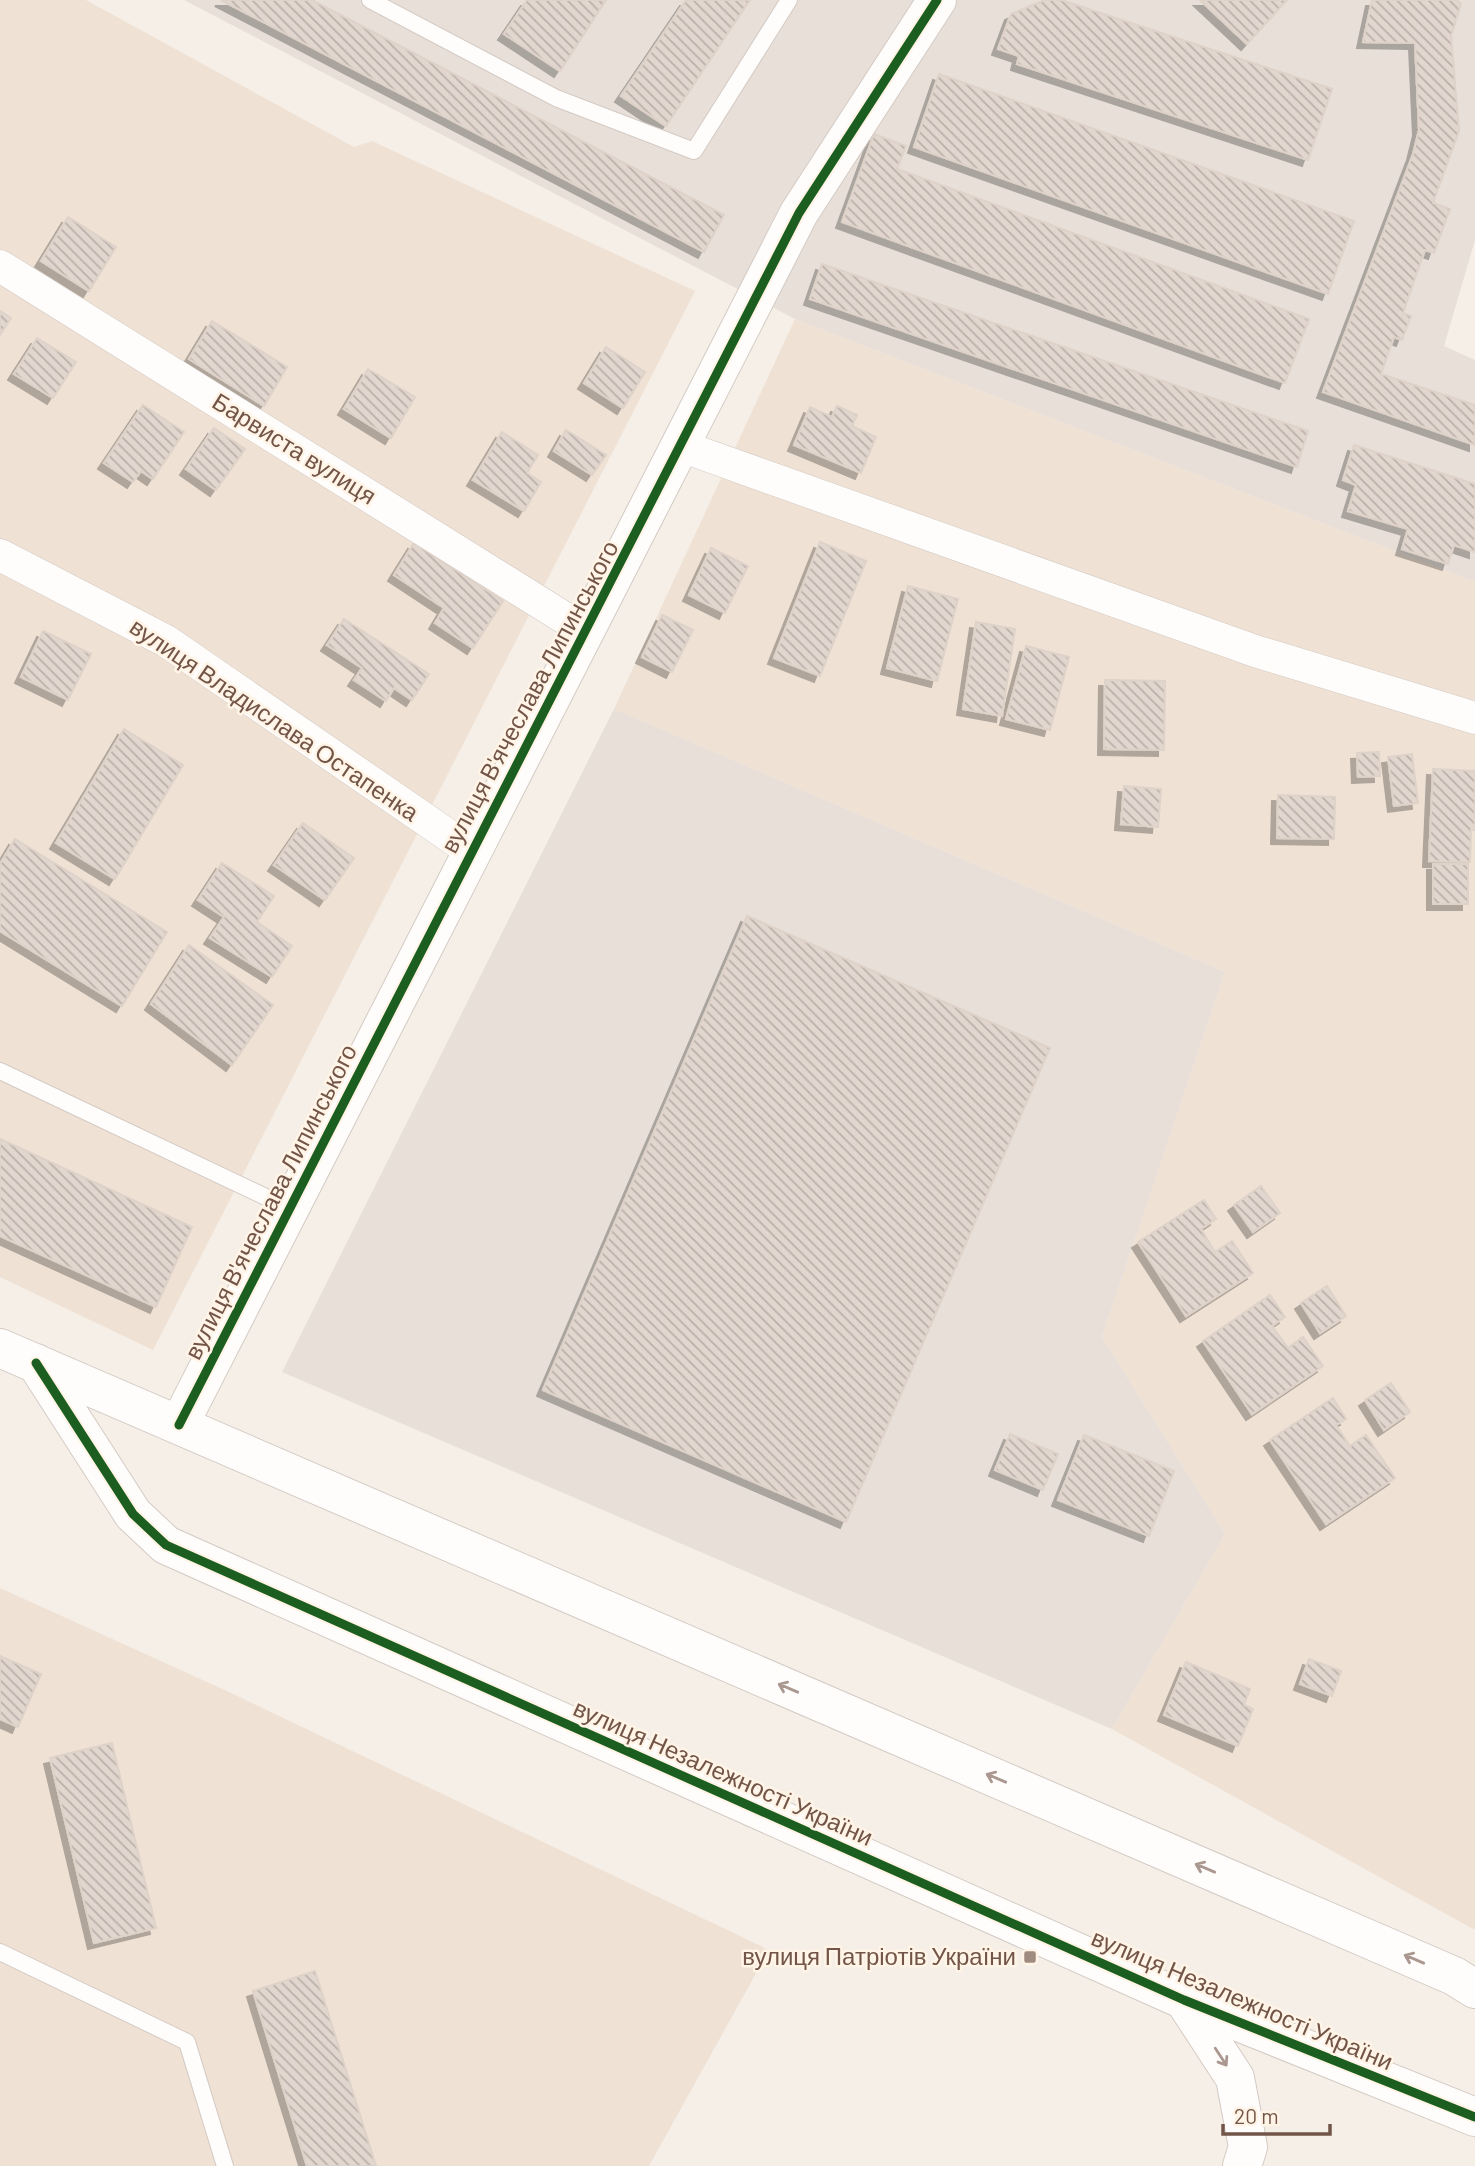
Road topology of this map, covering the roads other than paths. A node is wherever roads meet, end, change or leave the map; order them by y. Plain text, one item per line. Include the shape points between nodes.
1 (370, 0) edge
2 (789, 0) edge
3 (937, 0) edge
4 (0, 266) edge
5 (681, 446) junction
6 (0, 555) edge
7 (587, 632) junction
8 (1475, 718) edge
9 (471, 851) junction
10 (0, 1071) edge
11 (289, 1208) junction
12 (0, 1348) edge
13 (36, 1363) junction
14 (179, 1425) junction
15 (0, 1952) edge
16 (1475, 1989) edge
17 (1184, 2000) junction
18 (1475, 2117) edge
19 (225, 2166) edge
20 (1242, 2166) edge

1 - 2 lane via 556,98 694,151
3 - 5 street, вулиця В'ячеслава Липинського via 799,213
4 - 7 street, Барвиста вулиця
5 - 7 street, вулиця В'ячеслава Липинського
5 - 8 street via 1255,651
6 - 9 street, вулиця Владислава Остапенка via 166,641
7 - 9 street, вулиця В'ячеслава Липинського
9 - 11 street, вулиця В'ячеслава Липинського
10 - 11 lane
11 - 14 street, вулиця В'ячеслава Липинського
12 - 13 street
13 - 14 street
13 - 17 street, вулиця Незалежності України via 133,1514 166,1545
16 -> 14 street via 1442,1970
15 - 19 lane via 187,2042
17 - 18 street, вулиця Незалежності України
17 -> 20 street via 1236,2078 1248,2147

